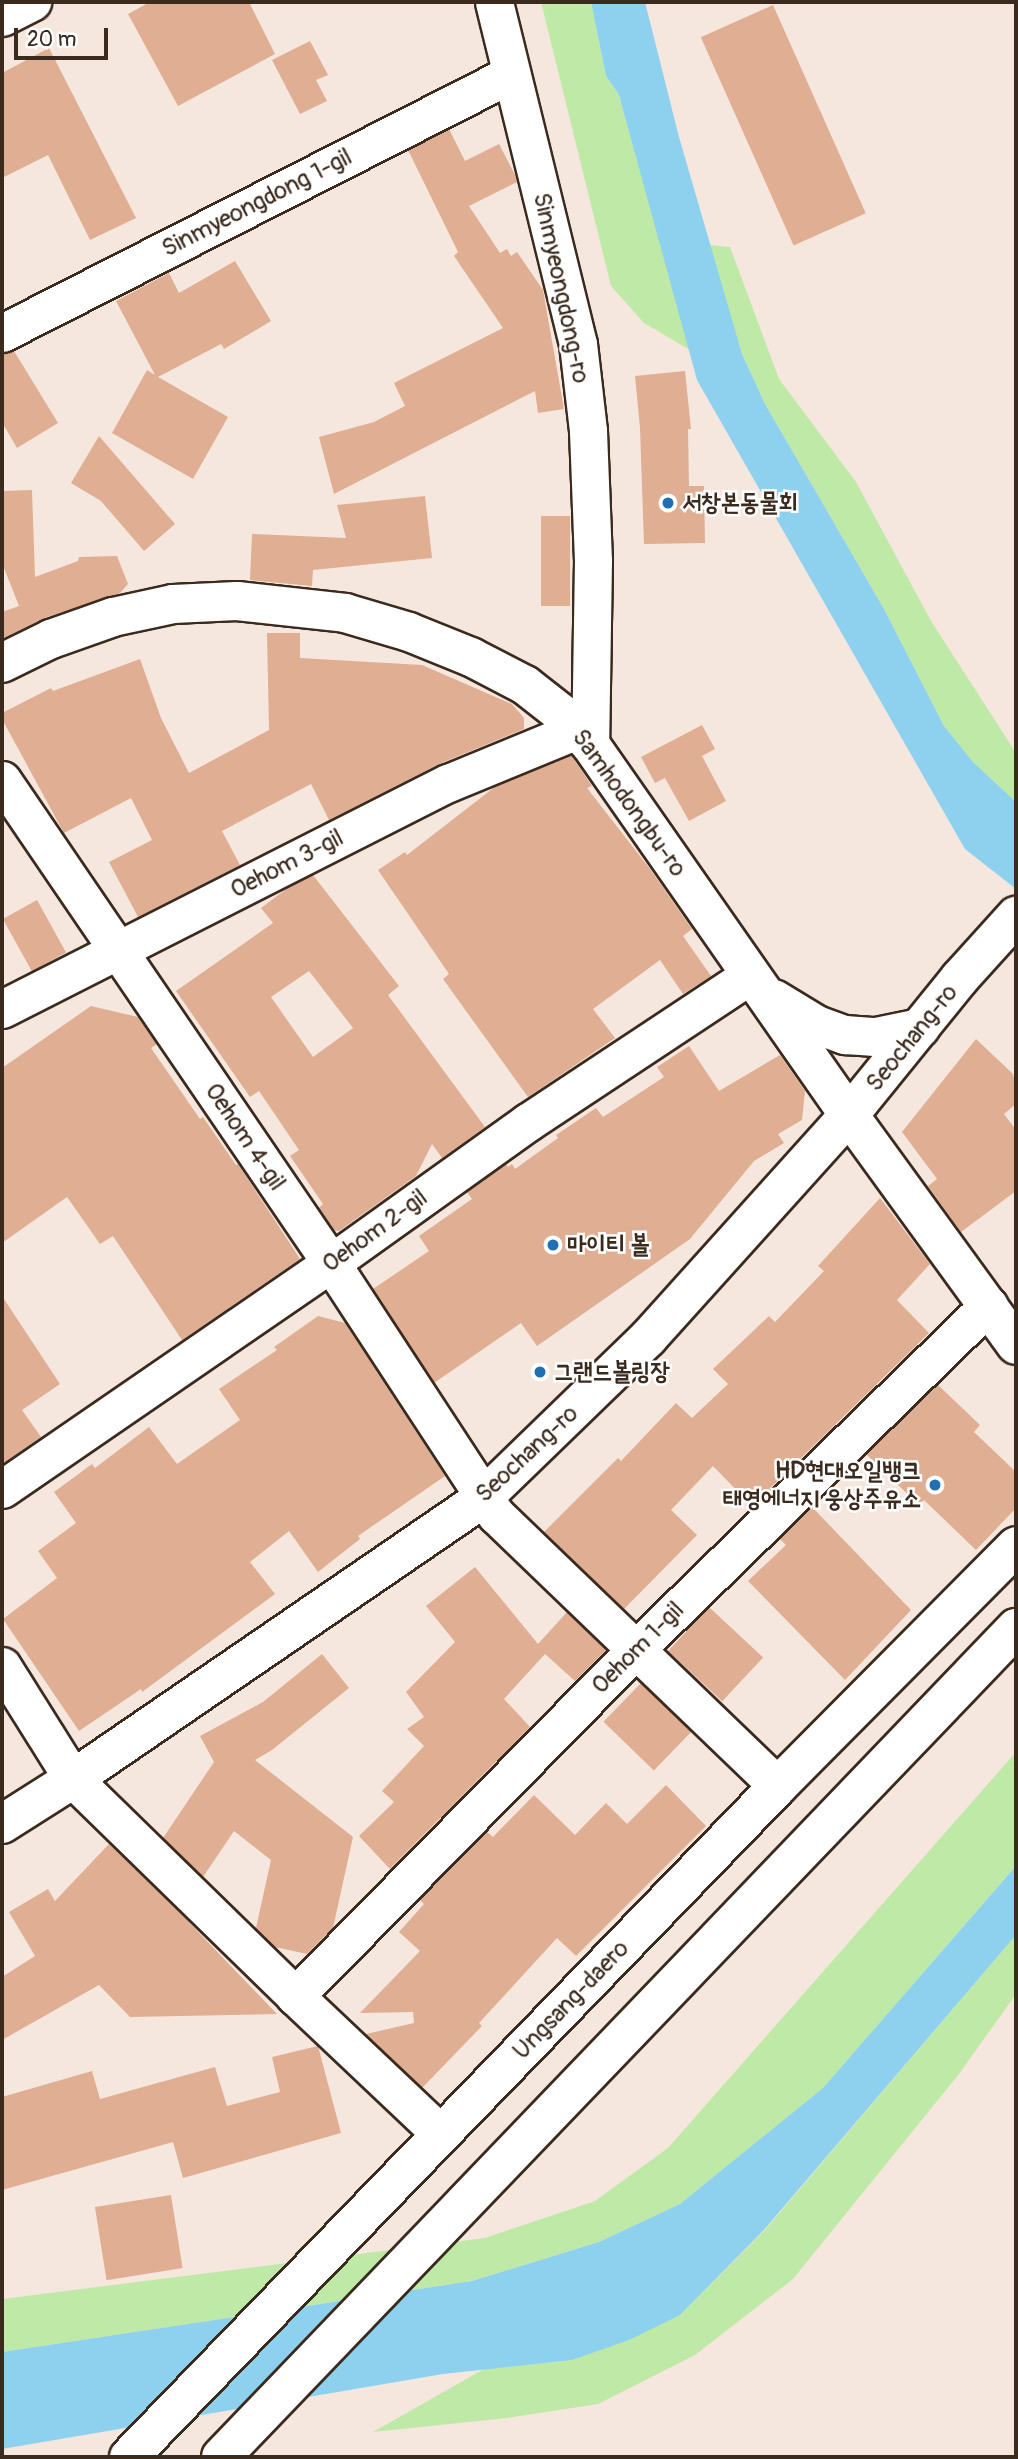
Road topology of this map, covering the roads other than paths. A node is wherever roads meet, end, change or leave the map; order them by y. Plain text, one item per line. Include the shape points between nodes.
1 (32, 2) edge
2 (494, 2) edge
3 (2, 17) edge
4 (512, 74) junction
5 (2, 333) edge
6 (2, 663) edge
7 (591, 663) junction
8 (539, 696) junction
9 (583, 737) junction
10 (2, 780) edge
11 (1016, 916) edge
12 (119, 951) junction
13 (755, 982) junction
14 (2, 1009) edge
15 (920, 1028) junction
16 (849, 1115) junction
17 (331, 1263) junction
18 (988, 1305) junction
19 (1016, 1345) edge
20 (2, 1489) edge
21 (483, 1497) junction
22 (1016, 1546) edge
23 (1016, 1628) edge
24 (635, 1650) junction
25 (2, 1666) edge
26 (73, 1779) junction
27 (778, 1786) junction
28 (2, 1824) edge
29 (295, 1996) junction
30 (440, 2133) junction
31 (233, 2446) edge
32 (133, 2453) edge

1 - 3 street
2 - 4 street, Sinmyeongdong-ro
4 - 5 street, Sinmyeongdong 1-gil
4 - 7 street, Sinmyeongdong-ro via 578,344 593,560
6 - 8 street, Samhodongbu-ro via 113,617 173,604 237,601 345,613 409,632 471,657
7 - 8 street via 566,685
7 - 9 street, Sinmyeongdong-ro
8 - 9 street, Samhodongbu-ro
9 - 12 street, Oehom 3-gil via 448,783
9 - 13 street, Samhodongbu-ro
10 - 12 street, Oehom 4-gil
11 - 15 street, Seochang-ro
12 - 14 street, Oehom 3-gil
12 - 17 street, Oehom 4-gil
13 - 15 street via 817,1026 845,1035 876,1037
13 - 16 street, Samhodongbu-ro
13 - 17 street, Oehom 2-gil via 528,1122
15 - 16 street, Seochang-ro
16 - 18 street, Samhodongbu-ro
16 - 21 street, Seochang-ro via 648,1338
17 - 20 street, Oehom 2-gil
17 - 21 street, Oehom 4-gil
18 - 19 street, Samhodongbu-ro
18 - 24 street, Oehom 1-gil
21 - 24 street, Oehom 4-gil
21 - 26 street, Seochang-ro
22 - 27 street, Ungsang-daero
23 - 31 street
24 - 27 street, Oehom 4-gil
24 - 29 street, Oehom 1-gil
25 - 26 street
26 - 28 street, Seochang-ro
26 - 29 street
27 - 30 street, Ungsang-daero
29 - 30 street
30 - 32 street, Ungsang-daero

